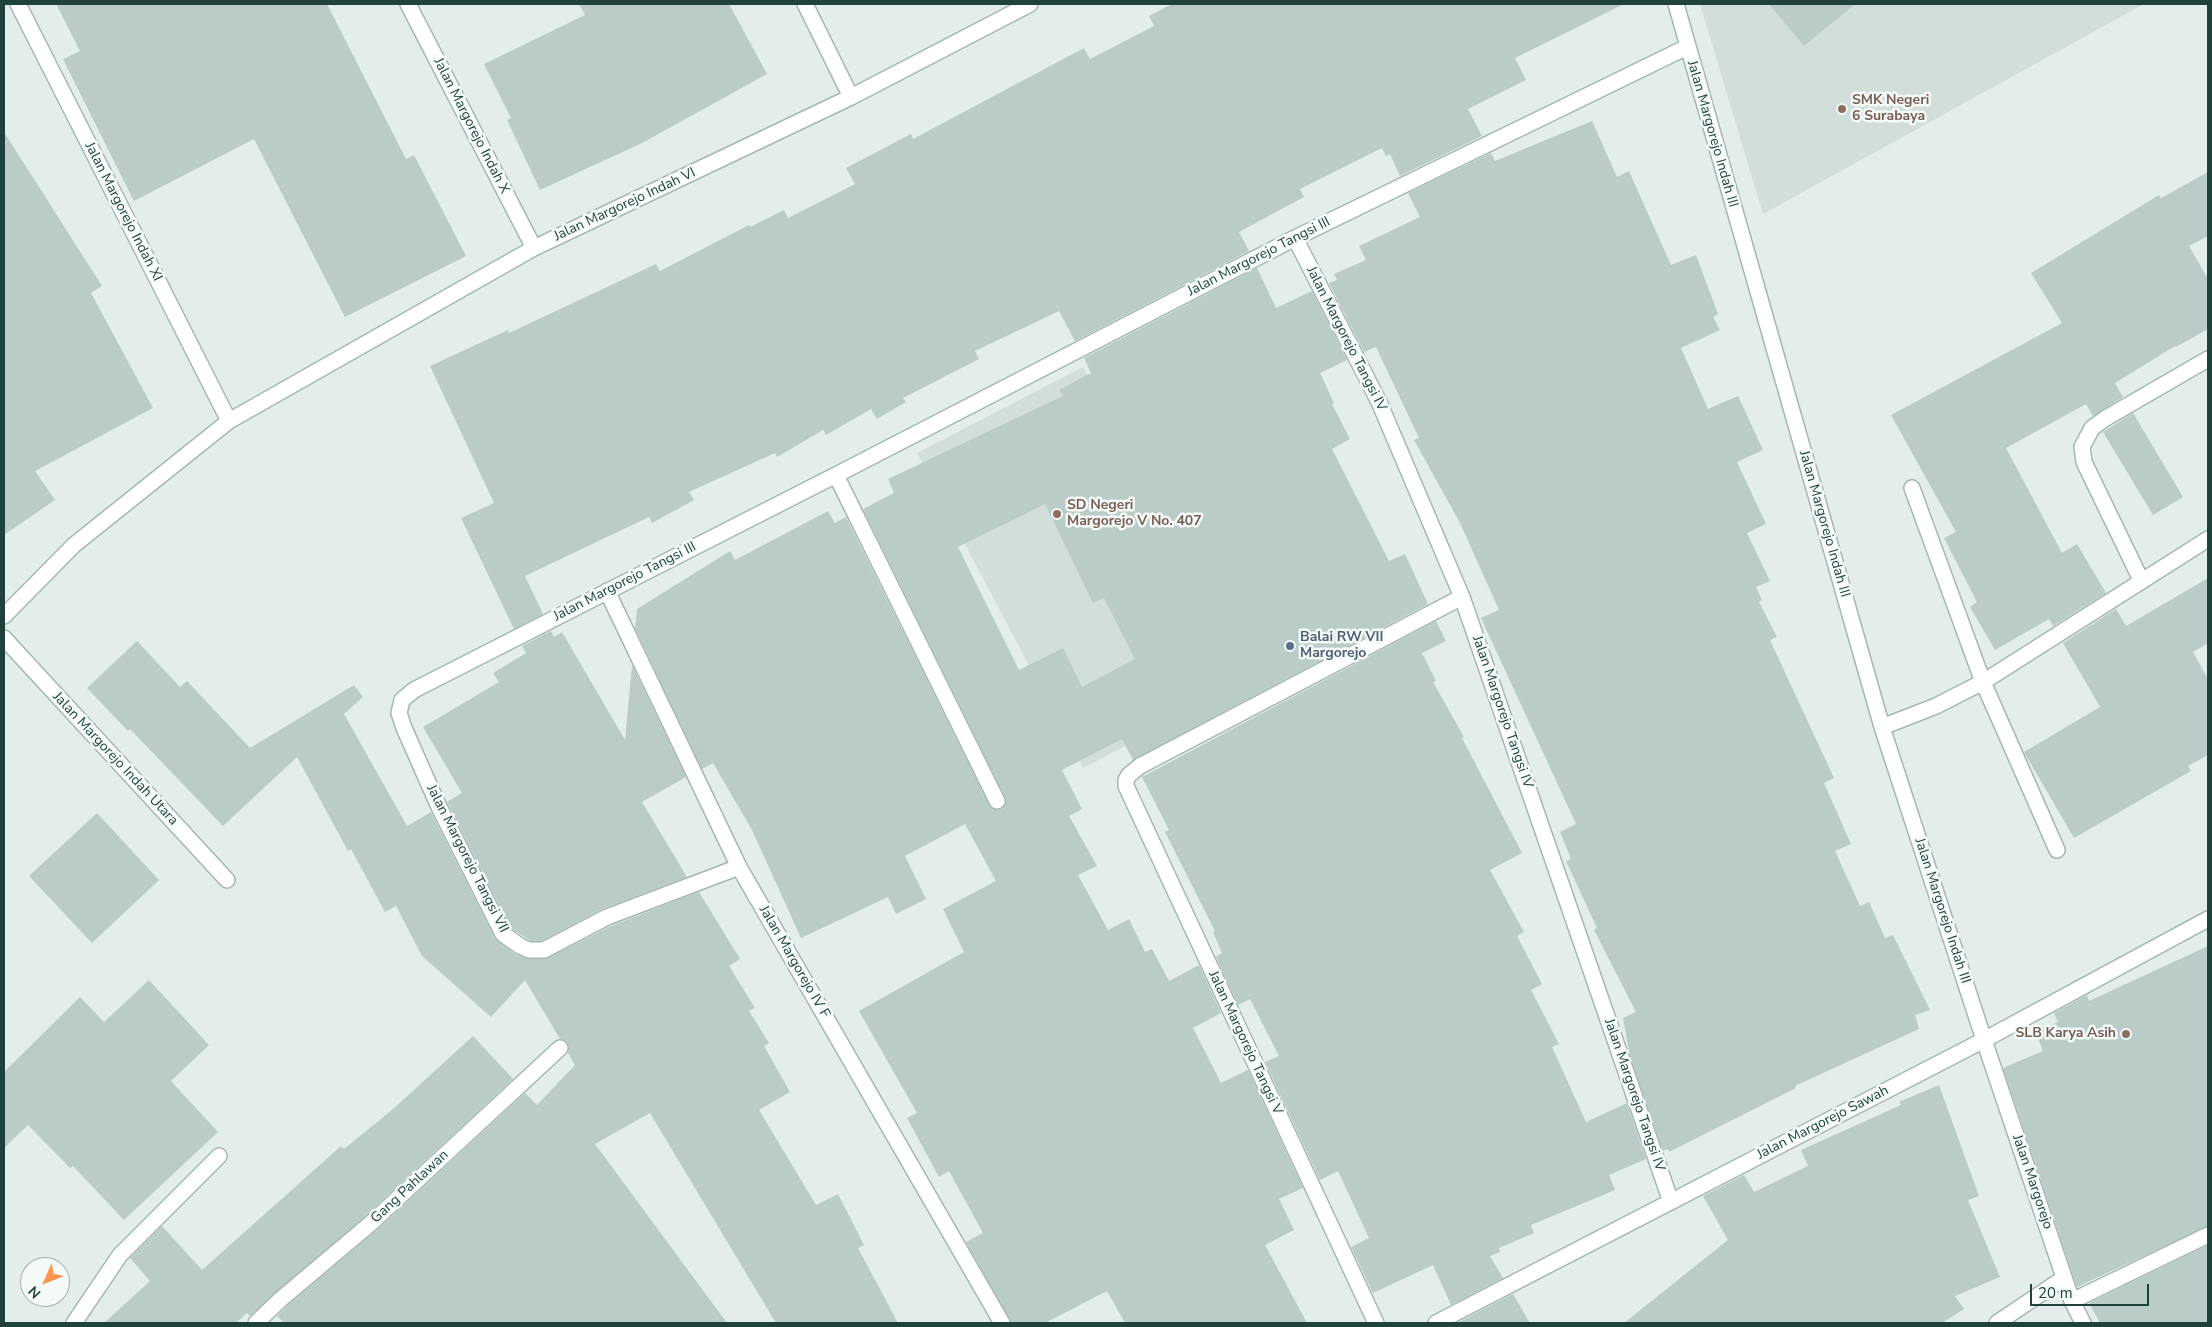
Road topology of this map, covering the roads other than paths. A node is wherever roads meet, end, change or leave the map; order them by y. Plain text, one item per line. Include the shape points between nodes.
1 (18, 4) edge
2 (408, 4) edge
3 (805, 4) edge
4 (1030, 4) edge
5 (1676, 4) edge
6 (1687, 47) junction
7 (852, 97) junction
8 (1294, 238) junction
9 (534, 248) junction
10 (2208, 359) edge
11 (229, 421) junction
12 (836, 475) junction
13 (1912, 488) dead end
14 (2208, 539) edge
15 (2141, 580) junction
16 (607, 591) junction
17 (1462, 597) junction
18 (4, 616) edge
19 (4, 638) edge
20 (1984, 682) junction
21 (414, 690) joint
22 (1882, 727) junction
23 (997, 801) dead end
24 (2057, 850) dead end
25 (739, 867) junction
26 (227, 880) dead end
27 (2208, 920) edge
28 (1984, 1040) junction
29 (560, 1048) dead end
30 (219, 1156) dead end
31 (1671, 1202) junction
32 (2208, 1235) edge
33 (2064, 1278) junction
34 (2072, 1301) junction
35 (74, 1323) edge
36 (256, 1323) edge
37 (1002, 1323) edge
38 (1376, 1323) edge
39 (1436, 1323) edge
40 (1997, 1323) edge
41 (2083, 1323) edge

1 - 11 street, Jalan Margorejo Indah XI
2 - 9 street, Jalan Margorejo Indah X
3 - 7 street
4 - 7 street, Jalan Margorejo Indah VI
5 - 6 street, Jalan Margorejo Indah III
6 - 8 street, Jalan Margorejo Tangsi III
6 - 22 street, Jalan Margorejo Indah III
7 - 9 street, Jalan Margorejo Indah VI
8 - 12 street, Jalan Margorejo Tangsi III
8 - 17 street, Jalan Margorejo Tangsi IV via 1379,402
9 - 11 street, Jalan Margorejo Indah VI
10 - 15 street via 2106,418 2092,428 2082,447 2084,462
11 - 18 street via 74,545
12 - 16 street, Jalan Margorejo Tangsi III
12 - 23 street
13 - 20 street
14 - 15 street
15 - 20 street
16 - 21 street, Jalan Margorejo Tangsi III
16 - 25 street, Jalan Margorejo IV F
17 - 31 street, Jalan Margorejo Tangsi IV
17 - 38 street, Jalan Margorejo Tangsi V via 1140,766 1129,775 1126,786
19 - 26 street, Jalan Margorejo Indah Utara
20 - 22 street via 1936,706
20 - 24 street
21 - 25 street, Jalan Margorejo Tangsi VII via 400,706 404,728 439,807 503,934 520,946 544,950 607,917
22 - 28 street, Jalan Margorejo Indah III
25 - 37 street, Jalan Margorejo IV F
27 - 28 street, Jalan Margorejo Sawah
28 - 31 street, Jalan Margorejo Sawah
28 - 33 street, Jalan Margorejo
29 - 36 street, Gang Pahlawan via 370,1224
30 - 35 street via 120,1254
31 - 39 street, Jalan Margorejo Sawah
32 - 34 street
33 - 34 street, Jalan Margorejo
33 - 40 street
34 - 41 street, Jalan Margorejo

